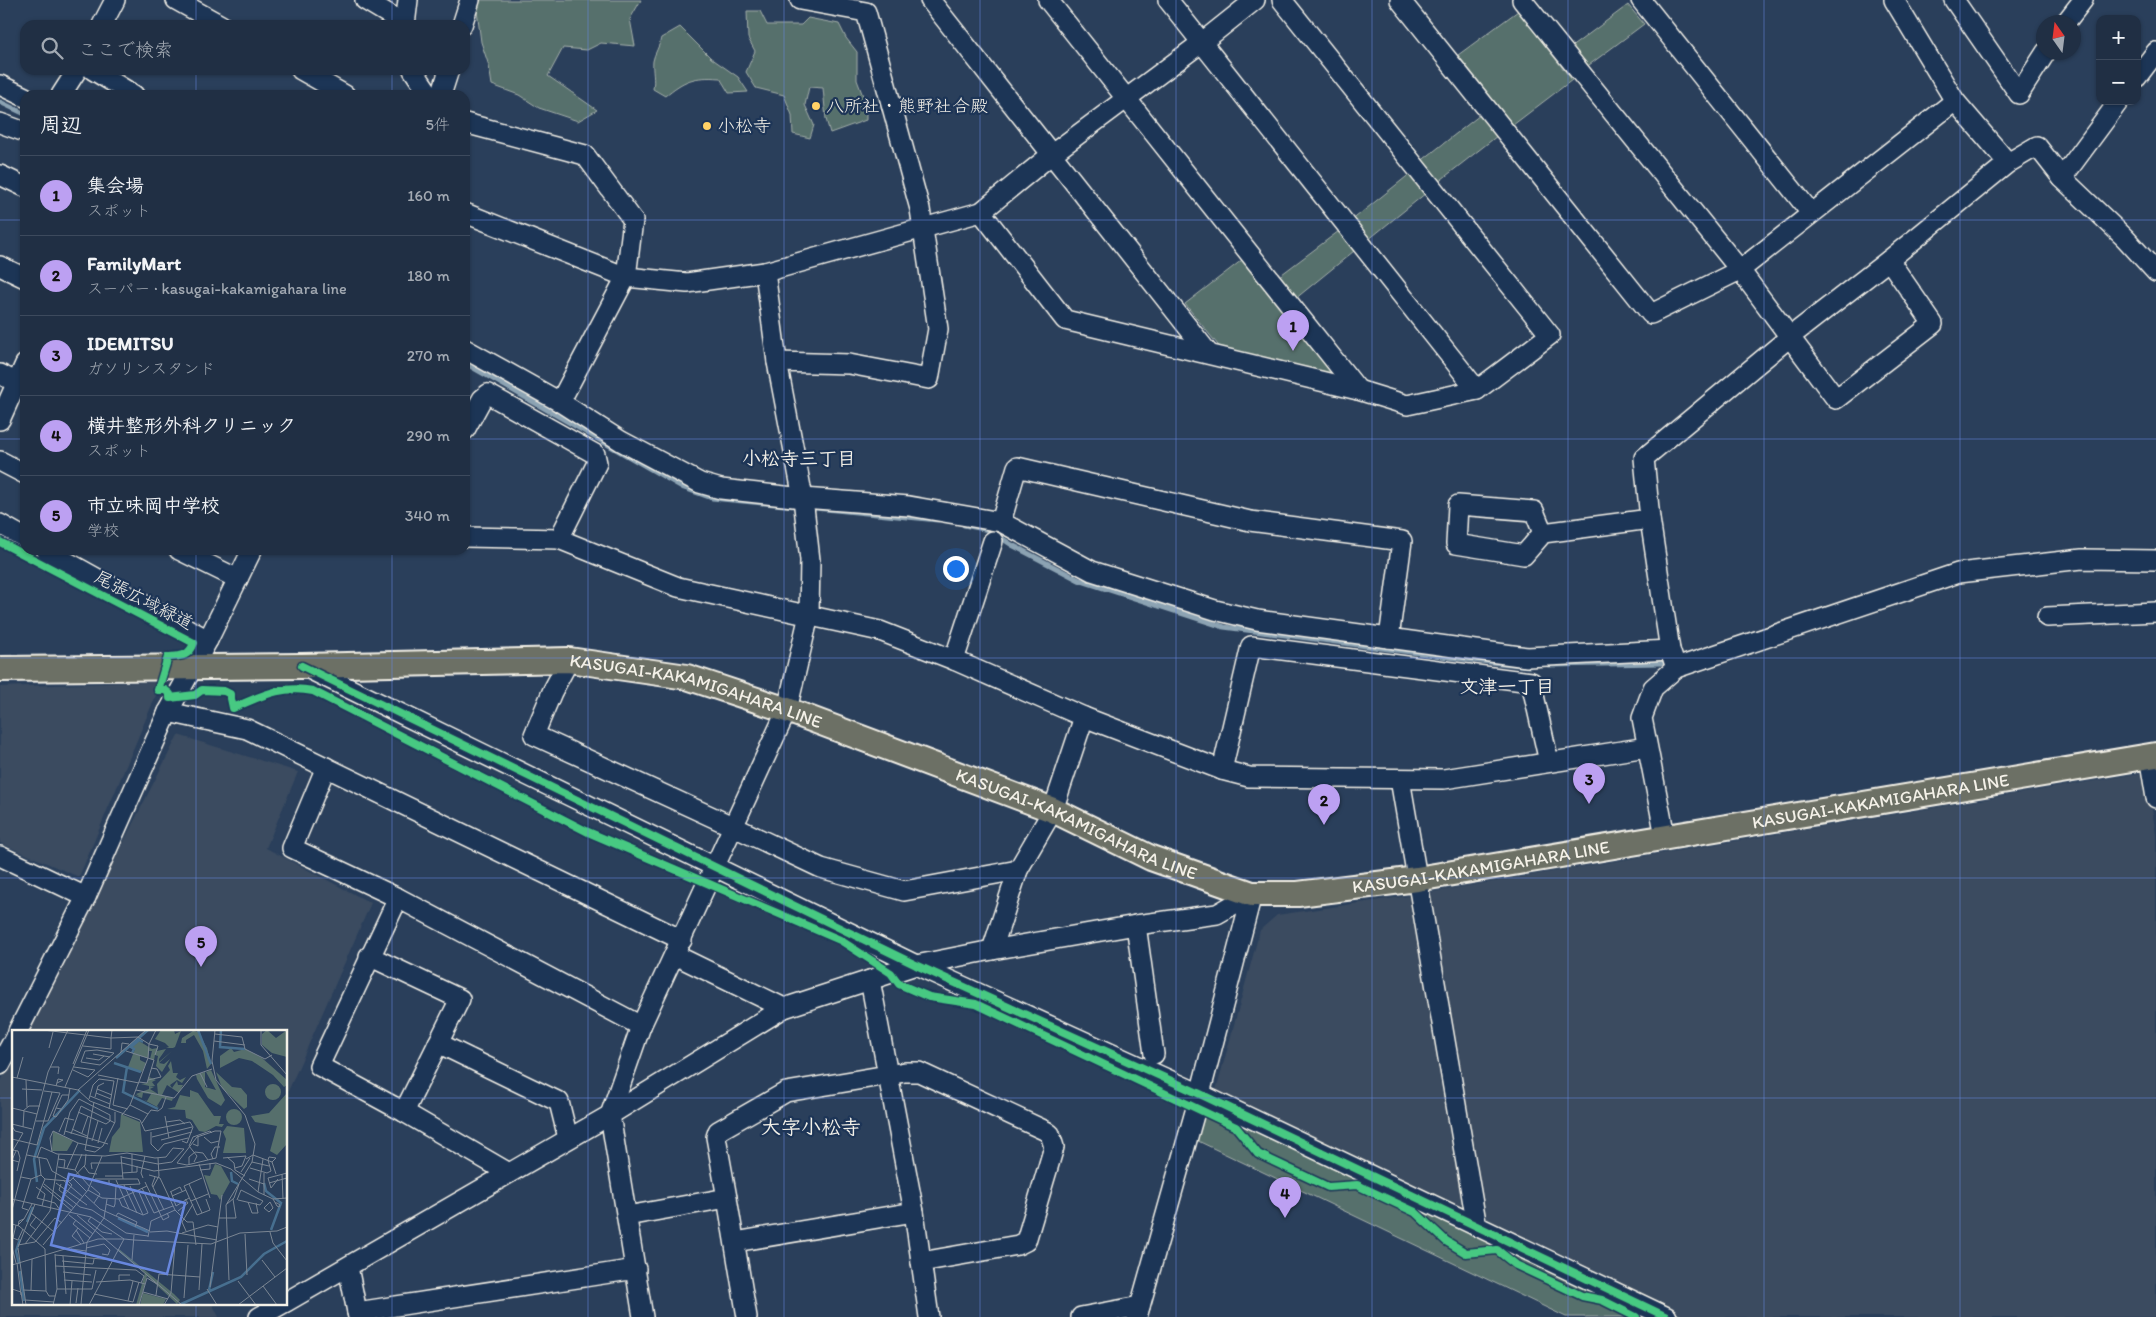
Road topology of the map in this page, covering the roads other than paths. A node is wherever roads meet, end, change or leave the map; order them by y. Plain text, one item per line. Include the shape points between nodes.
1 (115, 0) edge
2 (176, 0) edge
3 (365, 0) edge
4 (408, 0) edge
5 (470, 0) edge
6 (800, 0) edge
7 (930, 0) edge
8 (1048, 0) edge
9 (1168, 0) edge
10 (1255, 0) edge
11 (1282, 0) edge
12 (1400, 0) edge
13 (1522, 0) edge
14 (1641, 0) edge
15 (1894, 0) edge
16 (1954, 0) edge
17 (2083, 0) edge
18 (2071, 15) edge
19 (105, 20) edge
20 (212, 20) edge
21 (398, 20) edge
22 (406, 20) edge
23 (464, 20) edge
24 (1201, 44) junction
25 (2156, 52) edge
26 (2041, 60) edge
27 (2141, 72) edge
28 (74, 75) edge
29 (101, 75) edge
30 (310, 75) edge
31 (416, 75) edge
32 (447, 75) edge
33 (0, 85) edge
34 (64, 90) edge
35 (126, 90) edge
36 (336, 90) edge
37 (427, 90) edge
38 (442, 90) edge
39 (20, 95) edge
40 (1127, 100) junction
41 (1955, 101) junction
42 (2116, 105) edge
43 (0, 123) edge
44 (470, 124) edge
45 (20, 130) edge
46 (1052, 154) junction
47 (2008, 163) junction
48 (0, 175) edge
49 (2062, 178) junction
50 (20, 185) edge
51 (981, 212) junction
52 (1811, 212) junction
53 (470, 215) edge
54 (921, 228) junction
55 (1889, 260) junction
56 (0, 266) edge
57 (1740, 270) junction
58 (765, 272) junction
59 (2156, 272) edge
60 (20, 276) edge
61 (626, 277) junction
62 (1790, 336) junction
63 (470, 352) edge
64 (1209, 354) junction
65 (777, 362) junction
66 (0, 374) edge
67 (20, 384) edge
68 (20, 388) edge
69 (1358, 390) junction
70 (1477, 390) junction
71 (560, 402) junction
72 (0, 420) edge
73 (470, 421) edge
74 (0, 462) edge
75 (20, 472) edge
76 (803, 498) junction
77 (1650, 519) junction
78 (1002, 522) junction
79 (0, 524) edge
80 (1543, 533) junction
81 (20, 535) edge
82 (470, 537) edge
83 (559, 539) junction
84 (993, 541) dead end
85 (55, 555) edge
86 (189, 555) edge
87 (250, 555) edge
88 (2156, 560) edge
89 (238, 579) junction
90 (2156, 612) edge
91 (808, 615) junction
92 (2047, 617) dead end
93 (1390, 638) junction
94 (208, 640) junction
95 (1670, 650) junction
96 (570, 660) junction
97 (954, 660) junction
98 (192, 666) junction
99 (302, 666) junction
100 (1676, 668) junction
101 (0, 669) edge
102 (787, 710) junction
103 (168, 712) junction
104 (1084, 717) junction
105 (1647, 747) junction
106 (2153, 755) edge
107 (1549, 762) junction
108 (326, 767) junction
109 (1222, 770) junction
110 (1400, 779) junction
111 (2156, 798) edge
112 (1054, 810) junction
113 (732, 826) junction
114 (1665, 836) junction
115 (0, 856) edge
116 (715, 866) junction
117 (1018, 870) junction
118 (1417, 879) junction
119 (1252, 894) junction
120 (86, 897) junction
121 (398, 898) junction
122 (1136, 925) junction
123 (679, 947) junction
124 (992, 950) junction
125 (369, 956) junction
126 (916, 966) junction
127 (870, 980) junction
128 (784, 1008) junction
129 (642, 1026) junction
130 (19, 1030) edge
131 (12, 1042) edge
132 (438, 1043) junction
133 (1154, 1054) dead end
134 (0, 1066) edge
135 (889, 1074) junction
136 (1200, 1094) junction
137 (404, 1112) junction
138 (610, 1115) junction
139 (568, 1138) junction
140 (509, 1173) junction
141 (727, 1198) junction
142 (914, 1212) junction
143 (627, 1216) junction
144 (1477, 1227) junction
145 (735, 1242) junction
146 (921, 1262) junction
147 (348, 1267) junction
148 (636, 1269) junction
149 (288, 1301) edge
150 (283, 1304) edge
151 (1139, 1312) edge
152 (357, 1314) edge
153 (259, 1317) edge
154 (643, 1317) edge
155 (748, 1317) edge
156 (929, 1317) edge
157 (1081, 1317) edge
158 (1667, 1317) edge

1 - 19 street
2 - 20 street
3 - 21 street
4 - 22 street
5 - 23 street
6 - 54 street via 866,12 920,208
7 - 46 street
8 - 40 street
9 - 24 street
10 - 24 street
11 - 70 street via 1550,334
12 - 57 street via 1651,314
13 - 57 street
14 - 52 street
15 - 41 street
16 - 26 street via 2019,94
17 - 18 street
24 - 40 street
24 - 70 street
25 - 27 street
28 - 34 street
29 - 35 street
30 - 36 street
31 - 37 street
32 - 38 street
33 - 39 street
40 - 46 street
40 - 69 street
41 - 47 street
41 - 52 street
42 - 49 street
43 - 45 street
44 - 61 street via 585,155 633,220
46 - 51 street
46 - 64 street
47 - 49 street via 2037,146
47 - 55 street
48 - 50 street
49 - 59 street
51 - 54 street
51 - 64 street via 1065,320
52 - 57 street
53 - 61 street
54 - 58 street
54 - 65 street via 938,329 929,379 849,364
55 - 62 street
55 - 62 street via 1933,324 1836,399
56 - 60 street
57 - 62 street
58 - 61 street via 687,283
58 - 65 street
61 - 71 street
62 - 77 street via 1644,458
63 - 71 street
64 - 69 street
65 - 76 street
66 - 67 street
68 - 72 street
69 - 70 street via 1407,405
71 - 76 street via 621,442 700,483 721,489
73 - 83 street via 488,394 595,454 597,463
74 - 75 street
76 - 78 street via 909,506
76 - 91 street via 810,560
77 - 80 street
77 - 95 street
78 - 93 street via 1092,571 1214,610 1257,620
78 - 93 street via 1017,467 1250,521 1402,541
79 - 81 street
80 - 80 street via 1524,554 1456,544 1458,505 1534,510
82 - 83 street
83 - 91 street via 678,587
84 - 97 street
85 - 94 street
86 - 89 street
87 - 89 street
88 - 100 street via 2082,559 1958,573
89 - 94 street
90 - 92 street
91 - 97 street via 880,631
91 - 102 street
93 - 95 street via 1527,657
94 - 98 street
95 - 100 street
96 - 99 main road, KASUGAI-KAKAMIGAHARA LINE
96 - 102 main road, KASUGAI-KAKAMIGAHARA LINE via 687,677
96 - 113 street via 534,735
97 - 104 street
98 - 99 main road, KASUGAI-KAKAMIGAHARA LINE
98 - 101 main road, KASUGAI-KAKAMIGAHARA LINE
98 - 103 street
99 - 116 street
100 - 105 street via 1653,688 1642,718
102 - 112 main road, KASUGAI-KAKAMIGAHARA LINE
102 - 113 street
103 - 108 street via 246,729
103 - 120 street
104 - 109 street
104 - 112 street
105 - 107 street
105 - 114 street
106 - 111 street
106 - 114 main road, KASUGAI-KAKAMIGAHARA LINE
107 - 109 street via 1531,682 1251,646
107 - 110 street via 1444,779
108 - 121 street via 292,848
108 - 123 street
109 - 110 street via 1249,777
110 - 118 street
112 - 117 street
112 - 119 main road, KASUGAI-KAKAMIGAHARA LINE via 1152,858
113 - 116 street
113 - 117 street via 820,868 904,891
114 - 118 main road, KASUGAI-KAKAMIGAHARA LINE
115 - 120 street
116 - 123 street
116 - 126 street
117 - 124 street
118 - 119 main road, KASUGAI-KAKAMIGAHARA LINE via 1298,894
118 - 144 street
119 - 122 street via 1217,914
119 - 136 street
120 - 130 street
121 - 125 street
121 - 129 street
122 - 124 street
122 - 133 street
123 - 128 street
123 - 129 street
124 - 126 street
125 - 132 street via 460,999
125 - 137 street via 319,1066
126 - 127 street
126 - 136 street
127 - 128 street
127 - 135 street
128 - 138 street
129 - 138 street
131 - 134 street
132 - 137 street
132 - 139 street via 559,1102
135 - 141 street via 786,1092 722,1127 716,1137
135 - 142 street
135 - 146 street via 919,1072 1046,1131 1054,1147 1026,1241
136 - 144 street
136 - 151 street
137 - 140 street
138 - 139 street
138 - 143 street
139 - 140 street
140 - 147 street
141 - 143 street
141 - 145 street
142 - 145 street
142 - 146 street
143 - 148 street
144 - 158 street
145 - 155 street
146 - 156 street
147 - 149 street
147 - 152 street
148 - 152 street
148 - 154 street
150 - 153 street
151 - 157 street

